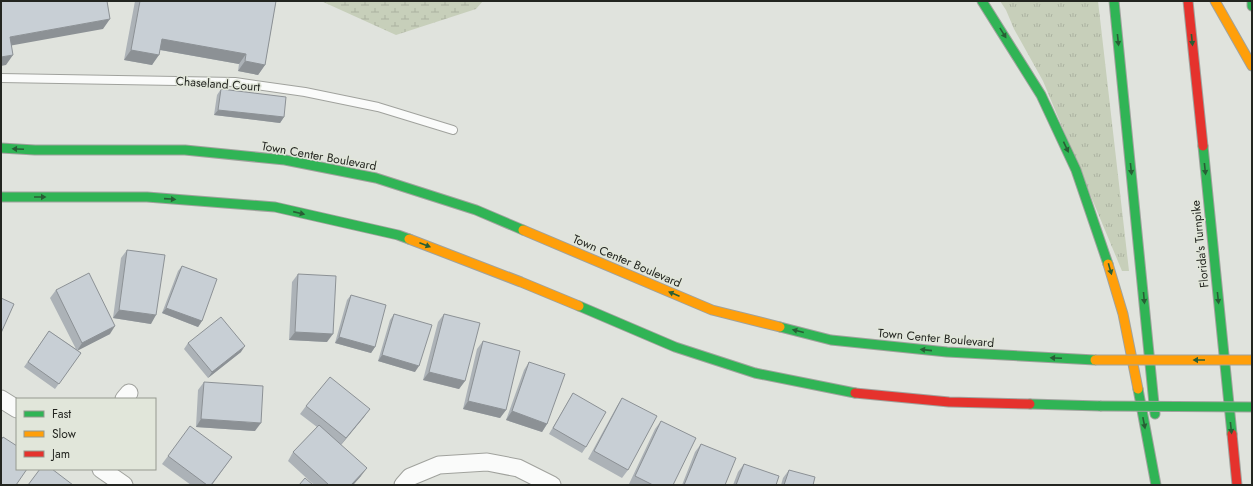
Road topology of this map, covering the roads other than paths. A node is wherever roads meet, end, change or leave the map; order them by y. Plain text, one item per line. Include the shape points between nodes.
1 (982, 1) edge
2 (1114, 1) edge
3 (1188, 1) edge
4 (1215, 1) edge
5 (1252, 1) edge
6 (1252, 6) edge
7 (1252, 66) edge
8 (1, 78) edge
9 (454, 130) dead end
10 (1, 148) edge
11 (1, 197) edge
12 (1252, 360) edge
13 (1, 399) edge
14 (1252, 407) edge
15 (16, 408) edge
16 (1156, 423) dead end
17 (1157, 438) dead end
18 (102, 470) edge
19 (124, 485) edge
20 (403, 485) edge
21 (552, 485) edge
22 (1156, 485) edge
23 (1161, 485) edge
24 (1237, 485) edge

1 -> 22 main road via 1041,95 1076,170 1096,224 1123,314
2 -> 16 main road
3 -> 24 main road, Florida's Turnpike
4 - 7 main road
5 - 6 main road
8 - 9 lane, Chaseland Court via 235,82 305,92 378,107
12 -> 10 main road, Town Center Boulevard, bridge via 1095,360 947,352 831,340 712,310 476,210 376,178 285,160 185,150
11 -> 14 main road, bridge via 147,197 275,207 398,235 521,282 674,347 755,372 848,392 941,402
13 - 15 street
17 - 23 main road
18 - 19 street
20 - 21 street via 410,477 438,465 487,462 518,468

